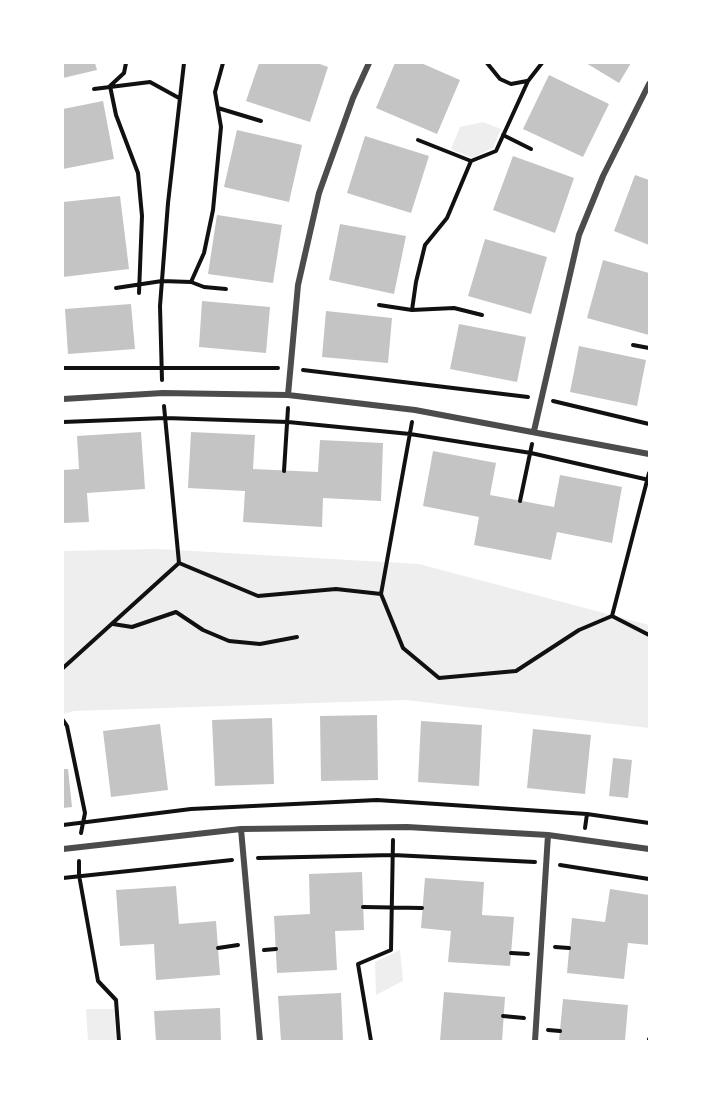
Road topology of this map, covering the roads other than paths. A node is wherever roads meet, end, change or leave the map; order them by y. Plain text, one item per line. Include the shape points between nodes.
1 (369, 63) edge
2 (649, 84) edge
3 (288, 395) junction
4 (63, 399) edge
5 (534, 431) junction
6 (649, 454) edge
7 (240, 829) junction
8 (548, 835) junction
9 (63, 849) edge
10 (649, 849) edge
11 (260, 1041) edge
12 (534, 1041) edge

1 - 3 street via 319,193 298,285
2 - 5 street via 603,176 579,235
3 - 4 street via 163,393
3 - 5 street via 414,410
5 - 6 street
7 - 8 street via 393,827
7 - 9 street
7 - 11 street
8 - 10 street
8 - 12 street

